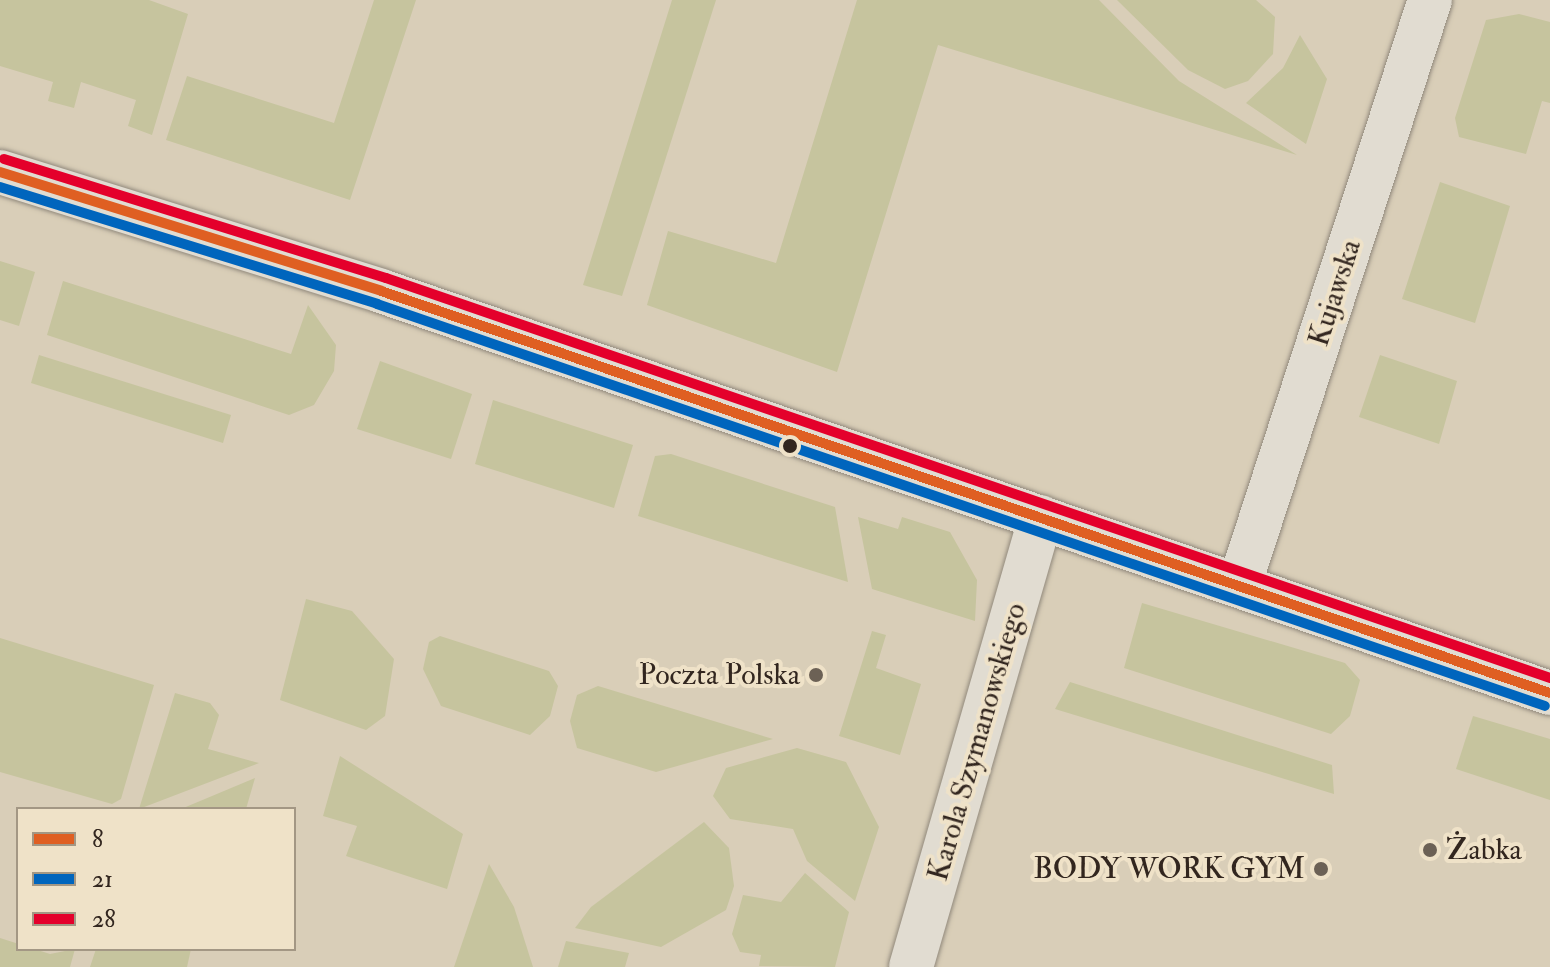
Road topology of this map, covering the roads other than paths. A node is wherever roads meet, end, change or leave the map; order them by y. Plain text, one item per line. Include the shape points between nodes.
1 (1430, 0) edge
2 (0, 172) edge
3 (1041, 517) junction
4 (1239, 586) junction
5 (1550, 693) edge
6 (911, 967) edge

1 - 4 street, Kujawska
2 - 3 street via 381,291
3 - 4 street
3 - 6 street, Karola Szymanowskiego
4 - 5 street

